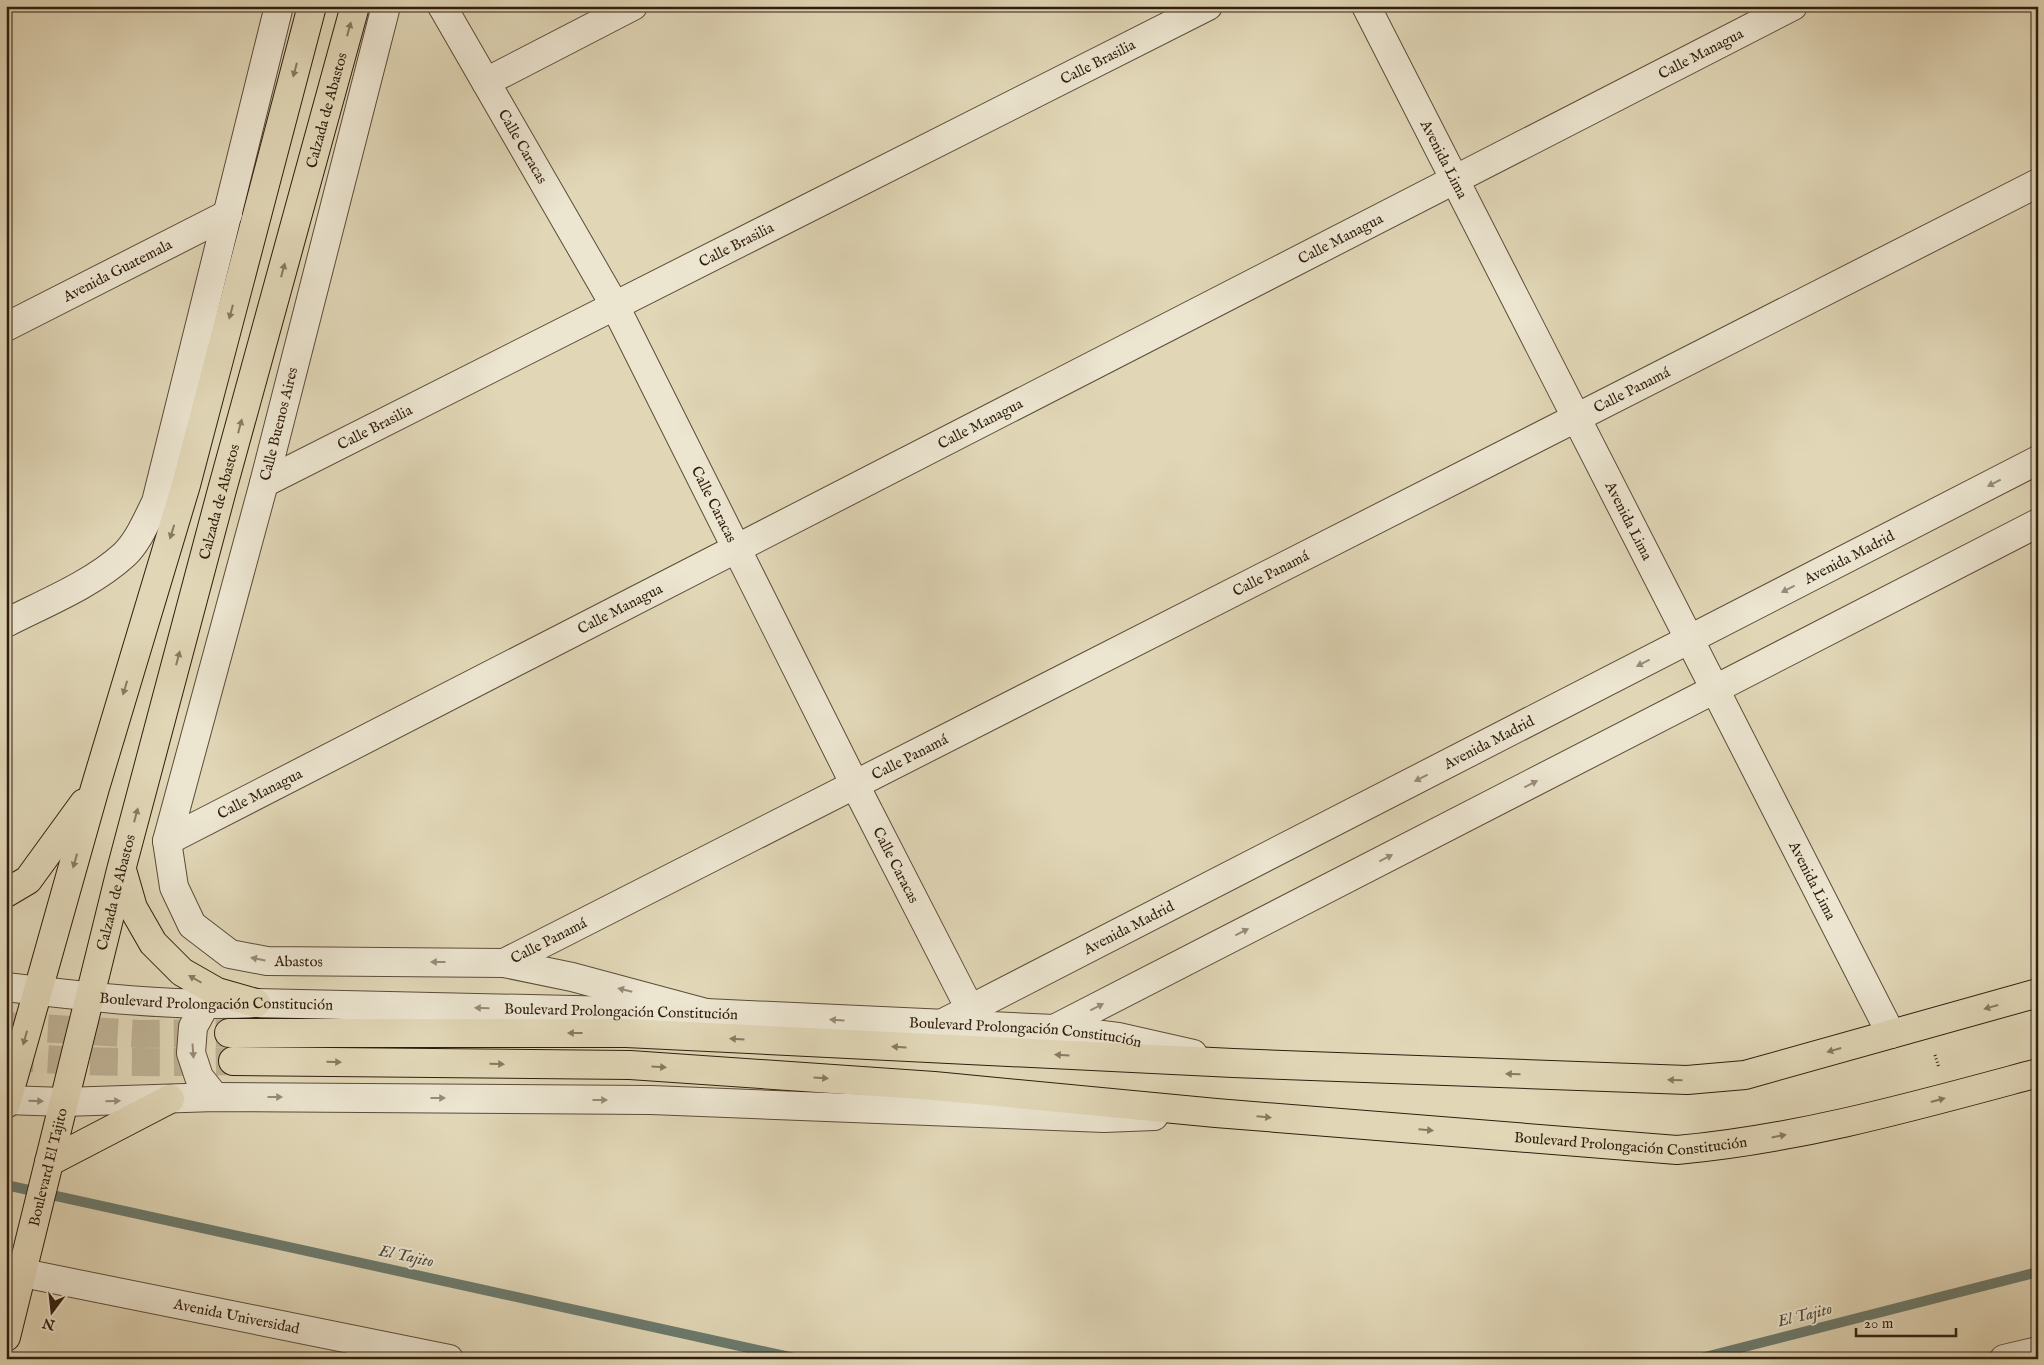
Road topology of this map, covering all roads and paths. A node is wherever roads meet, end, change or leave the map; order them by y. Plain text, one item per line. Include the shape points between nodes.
1 (280, 6) edge
2 (312, 6) edge
3 (355, 6) edge
4 (386, 6) edge
5 (442, 6) edge
6 (632, 6) edge
7 (1208, 6) edge
8 (1366, 6) edge
9 (1793, 6) edge
10 (486, 82) junction
11 (1455, 180) junction
12 (2038, 183) edge
13 (228, 214) junction
14 (615, 306) junction
15 (6, 326) edge
16 (1576, 418) junction
17 (2038, 460) edge
18 (264, 483) junction
19 (2038, 523) edge
20 (736, 549) junction
21 (6, 623) edge
22 (1689, 640) junction
23 (1715, 689) junction
24 (855, 785) junction
25 (95, 788) junction
26 (167, 841) junction
27 (121, 870) junction
28 (6, 893) edge
29 (504, 963) junction
30 (6, 987) edge
31 (39, 991) junction
32 (2038, 993) edge
33 (90, 998) junction
34 (256, 1003) junction
35 (205, 1005) junction
36 (970, 1010) junction
37 (706, 1014) junction
38 (941, 1024) junction
39 (1926, 1025) junction
40 (1054, 1029) junction
41 (229, 1033) tunnel mouth
42 (1892, 1034) junction
43 (233, 1060) tunnel mouth
44 (1232, 1063) junction
45 (2038, 1073) edge
46 (216, 1097) junction
47 (1948, 1097) junction
48 (170, 1099) junction
49 (7, 1102) edge
50 (64, 1102) junction
51 (1216, 1113) junction
52 (48, 1167) junction
53 (19, 1270) edge
54 (6, 1337) edge
55 (2038, 1351) edge
56 (449, 1359) edge
57 (2004, 1359) edge

1 - 13 street
2 -> 25 main road via 186,485
27 -> 3 main road, Calzada de Abastos
4 - 18 street, Calle Buenos Aires
5 - 10 street, Calle Caracas
6 - 10 street
7 - 14 street, Calle Brasilia
8 - 11 street, Avenida Lima
9 - 11 street, Calle Managua
10 - 14 street, Calle Caracas
11 - 16 street, Avenida Lima
11 - 20 street, Calle Managua
12 - 16 street, Calle Panamá
13 - 15 street, Avenida Guatemala
13 - 21 street via 156,502 138,536 125,555 81,585
14 - 18 street, Calle Brasilia
14 - 20 street, Calle Caracas
16 - 22 street, Avenida Lima
16 - 24 street, Calle Panamá
17 -> 22 street, Avenida Madrid
18 - 26 street, Calle Buenos Aires
19 - 23 street
20 - 24 street, Calle Caracas
20 - 26 street, Calle Managua
22 - 23 street, Avenida Lima
22 -> 36 street, Avenida Madrid
40 -> 23 street
23 - 42 street, Avenida Lima
24 - 29 street, Calle Panamá
24 - 36 street, Calle Caracas
25 - 28 main road via 28,880
25 -> 31 main road
29 -> 26 street, Abastos via 268,961 230,954 192,925 174,887
27 - 33 main road, Calzada de Abastos
34 -> 27 main road via 217,992 182,972 153,943 133,908
37 -> 29 street, Abastos via 591,982
30 - 31 street, Boulevard Prolongación Constitución
31 - 33 street, Boulevard Prolongación Constitución
31 -> 49 main road
32 -> 39 main road, Boulevard Prolongación Constitución
33 - 35 street, Boulevard Prolongación Constitución
33 - 50 main road, Boulevard El Tajito
34 - 35 street, Boulevard Prolongación Constitución
37 -> 34 street, Boulevard Prolongación Constitución
35 -> 46 street via 193,1028 191,1053 199,1077
36 - 38 street, Avenida Madrid
38 -> 37 street, Boulevard Prolongación Constitución
38 - 40 street, Boulevard Prolongación Constitución
39 - 42 main road, Boulevard Prolongación Constitución
39 - 47 path
40 - 44 street, Boulevard Prolongación Constitución via 1118,1036
44 -> 41 main road, Boulevard Prolongación Constitución via 626,1033
42 -> 44 main road, Boulevard Prolongación Constitución via 1745,1075 1687,1080
43 -> 51 main road, Boulevard Prolongación Constitución via 630,1065 934,1086
45 - 47 main road, Boulevard Prolongación Constitución
46 - 48 street, Boulevard Prolongación Constitución
46 -> 51 street, Boulevard Prolongación Constitución via 651,1100 1104,1118
51 -> 47 main road, Boulevard Prolongación Constitución via 1677,1150 1731,1145 1841,1124
50 -> 48 street, Boulevard Prolongación Constitución
48 - 52 main road
49 -> 50 street, Boulevard Prolongación Constitución
50 - 52 main road, Boulevard El Tajito
52 - 53 main road, Boulevard El Tajito
53 - 54 main road, Boulevard El Tajito
53 - 56 street, Avenida Universidad
55 - 57 street

